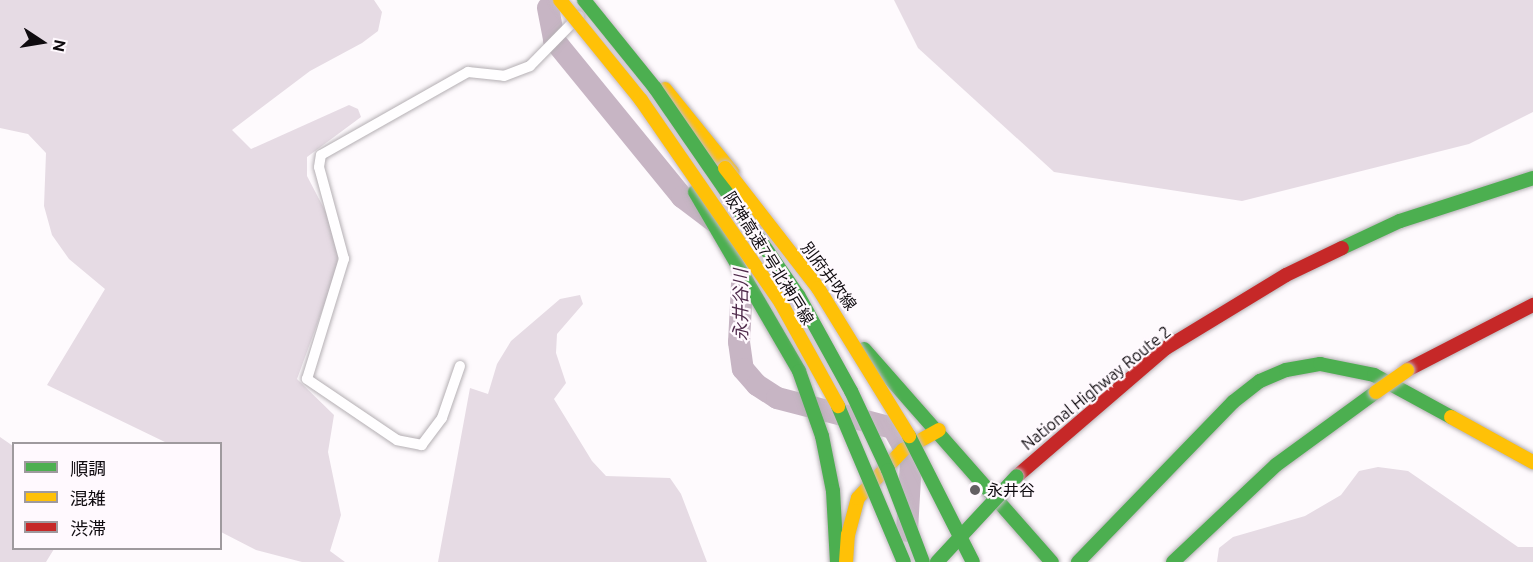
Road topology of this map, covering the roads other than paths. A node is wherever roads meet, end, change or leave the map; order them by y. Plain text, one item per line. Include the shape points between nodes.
1 (560, 0) edge
2 (589, 1) edge
3 (655, 88) junction
4 (641, 100) junction
5 (1533, 178) edge
6 (1533, 305) edge
7 (460, 366) dead end
8 (939, 430) junction
9 (1533, 462) edge
10 (837, 562) edge
11 (846, 562) edge
12 (904, 562) edge
13 (923, 562) edge
14 (937, 562) edge
15 (973, 562) edge
16 (1052, 562) edge
17 (1078, 562) edge
18 (1173, 562) edge

1 - 4 main road, 阪神高速7号北神戸線, bridge
2 - 3 main road, 阪神高速7号北神戸線, bridge
2 - 7 street via 530,66 504,76 468,72 321,155 319,167 344,259 307,379 397,440 422,445 442,418
2 - 8 main road, 別府井吹線 via 717,152 858,342
3 - 13 main road, 阪神高速7号北神戸線, bridge via 740,207 814,324 888,470
3 - 15 main road, bridge via 750,197 818,288 894,409
4 - 10 main road, bridge via 799,371 824,447 833,490
4 - 12 main road, 阪神高速7号北神戸線, bridge via 781,303 834,398
5 - 14 main road, National Highway Route 2, bridge via 1400,221 1286,275 1166,348 1017,476
6 - 18 main road, bridge via 1479,330 1376,392 1276,465
8 - 11 main road, bridge via 903,450 858,498 848,535
8 - 16 main road, 別府井吹線
9 - 17 main road via 1374,375 1320,364 1286,370 1260,381 1233,402

